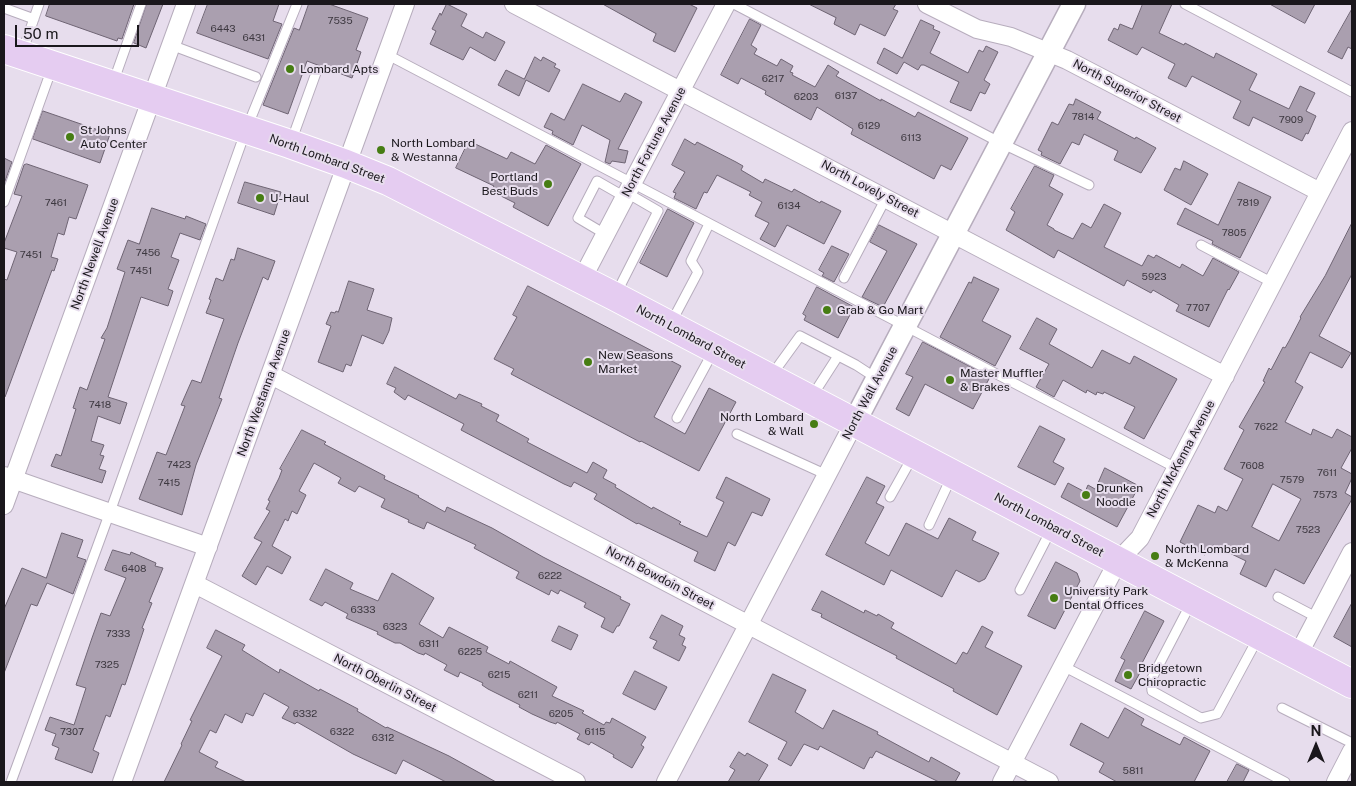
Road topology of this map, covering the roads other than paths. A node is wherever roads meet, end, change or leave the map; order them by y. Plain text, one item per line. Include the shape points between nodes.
1 (39, 4) edge
2 (141, 4) edge
3 (186, 4) edge
4 (297, 4) edge
5 (405, 4) edge
6 (514, 4) edge
7 (726, 4) edge
8 (734, 4) edge
9 (927, 4) edge
10 (1074, 4) edge
11 (1185, 4) edge
12 (4, 8) edge
13 (34, 19) junction
14 (171, 45) junction
15 (13, 52) edge
16 (1049, 52) junction
17 (386, 54) junction
18 (54, 65) junction
19 (316, 73) dead end
20 (256, 77) dead end
21 (112, 86) junction
22 (681, 90) junction
23 (1352, 92) edge
24 (152, 99) junction
25 (246, 130) junction
26 (1352, 131) edge
27 (1001, 143) junction
28 (290, 144) junction
29 (346, 164) junction
30 (1089, 185) dead end
31 (628, 191) junction
32 (1320, 192) junction
33 (886, 198) junction
34 (4, 202) edge
35 (709, 224) junction
36 (605, 234) junction
37 (953, 234) junction
38 (1201, 245) dead end
39 (844, 278) dead end
40 (582, 279) junction
41 (1273, 283) junction
42 (614, 296) junction
43 (670, 326) junction
44 (905, 326) junction
45 (715, 349) junction
46 (838, 356) junction
47 (271, 375) junction
48 (1225, 376) junction
49 (770, 379) junction
50 (878, 379) junction
51 (810, 400) junction
52 (677, 418) dead end
53 (854, 423) junction
54 (737, 434) dead end
55 (914, 454) junction
56 (1176, 468) junction
57 (827, 475) junction
58 (952, 475) junction
59 (8, 478) edge
60 (890, 497) dead end
61 (4, 505) edge
62 (110, 512) junction
63 (929, 525) dead end
64 (1052, 527) junction
65 (208, 547) junction
66 (1352, 552) edge
67 (1118, 562) junction
68 (195, 584) junction
69 (1020, 590) dead end
70 (1278, 597) dead end
71 (1192, 600) junction
72 (1318, 618) junction
73 (749, 624) junction
74 (1260, 635) junction
75 (1298, 655) junction
76 (1063, 666) junction
77 (1352, 684) edge
78 (1282, 708) dead end
79 (1352, 743) edge
80 (1352, 751) edge
81 (1012, 763) junction
82 (11, 782) edge
83 (122, 782) edge
84 (576, 782) edge
85 (666, 782) edge
86 (1002, 782) edge
87 (1049, 782) edge
88 (1285, 782) edge
89 (1336, 782) edge

1 - 13 lane
2 - 21 lane
3 - 14 street, North Newell Avenue
4 - 25 lane
5 - 17 street, North Westanna Avenue
6 - 22 street, North Lovely Street
7 - 22 street, North Fortune Avenue
8 - 27 lane
9 - 16 street, North Superior Street via 977,29 1011,37
10 - 16 street, North Wall Avenue
11 - 23 lane
12 - 13 lane
13 - 15 lane
14 - 20 lane
14 - 24 street, North Newell Avenue
15 - 18 main road, North Lombard Street
16 - 27 street, North Wall Avenue
16 - 32 street, North Superior Street
17 - 29 street, North Westanna Avenue
17 - 31 lane
18 - 21 main road, North Lombard Street
18 - 34 lane
19 - 28 lane
21 - 24 main road, North Lombard Street
22 - 31 street, North Fortune Avenue
22 - 33 street, North Lovely Street
24 - 25 main road, North Lombard Street
24 - 59 street, North Newell Avenue
25 - 28 main road, North Lombard Street
25 - 62 lane
26 - 32 street, North McKenna Avenue
27 - 30 lane
27 - 37 street, North Wall Avenue
28 - 29 main road, North Lombard Street
29 - 40 main road, North Lombard Street via 410,192
29 - 47 street, North Westanna Avenue
31 - 35 lane
31 - 36 street, North Fortune Avenue
31 - 36 lane via 597,181 578,218
31 - 42 lane via 658,211
32 - 41 street, North McKenna Avenue
33 - 37 street, North Lovely Street
33 - 39 lane
35 - 43 lane via 691,261 698,272
35 - 44 lane
36 - 40 street, North Fortune Avenue
37 - 44 street, North Wall Avenue
37 - 48 street, North Lovely Street
38 - 41 lane
40 - 42 main road, North Lombard Street
41 - 48 street, North McKenna Avenue
42 - 43 main road, North Lombard Street
43 - 45 main road, North Lombard Street
44 - 50 street, North Wall Avenue
44 - 56 lane
45 - 49 main road, North Lombard Street
45 - 52 lane
46 - 49 lane via 800,336
46 - 50 lane
46 - 51 lane
47 - 65 street, North Westanna Avenue
47 - 73 street, North Bowdoin Street
48 - 56 street, North McKenna Avenue
49 - 51 main road, North Lombard Street
50 - 53 street, North Wall Avenue
51 - 53 main road, North Lombard Street
53 - 55 main road, North Lombard Street
53 - 57 street, North Wall Avenue
54 - 57 lane
55 - 58 main road, North Lombard Street
55 - 60 lane
56 - 67 street, North McKenna Avenue via 1140,538
57 - 73 street, North Wall Avenue
58 - 63 lane
58 - 64 main road, North Lombard Street
59 - 61 street, North Newell Avenue
59 - 62 street
62 - 65 street
62 - 82 lane
64 - 67 main road, North Lombard Street
64 - 69 lane
65 - 68 street, North Westanna Avenue
66 - 72 street
67 - 71 main road, North Lombard Street
67 - 76 street, North McKenna Avenue
68 - 83 street, North Westanna Avenue
68 - 84 street, North Oberlin Street
70 - 72 lane
71 - 74 main road, North Lombard Street
71 - 74 lane via 1152,680 1152,691 1201,718 1217,714
72 - 75 street
73 - 81 street, North Bowdoin Street
73 - 85 street, North Wall Avenue
74 - 75 main road, North Lombard Street
75 - 77 main road, North Lombard Street
76 - 81 street, North McKenna Avenue
76 - 88 lane
78 - 79 lane
80 - 89 street
81 - 86 street, North McKenna Avenue
81 - 87 street, North Bowdoin Street

